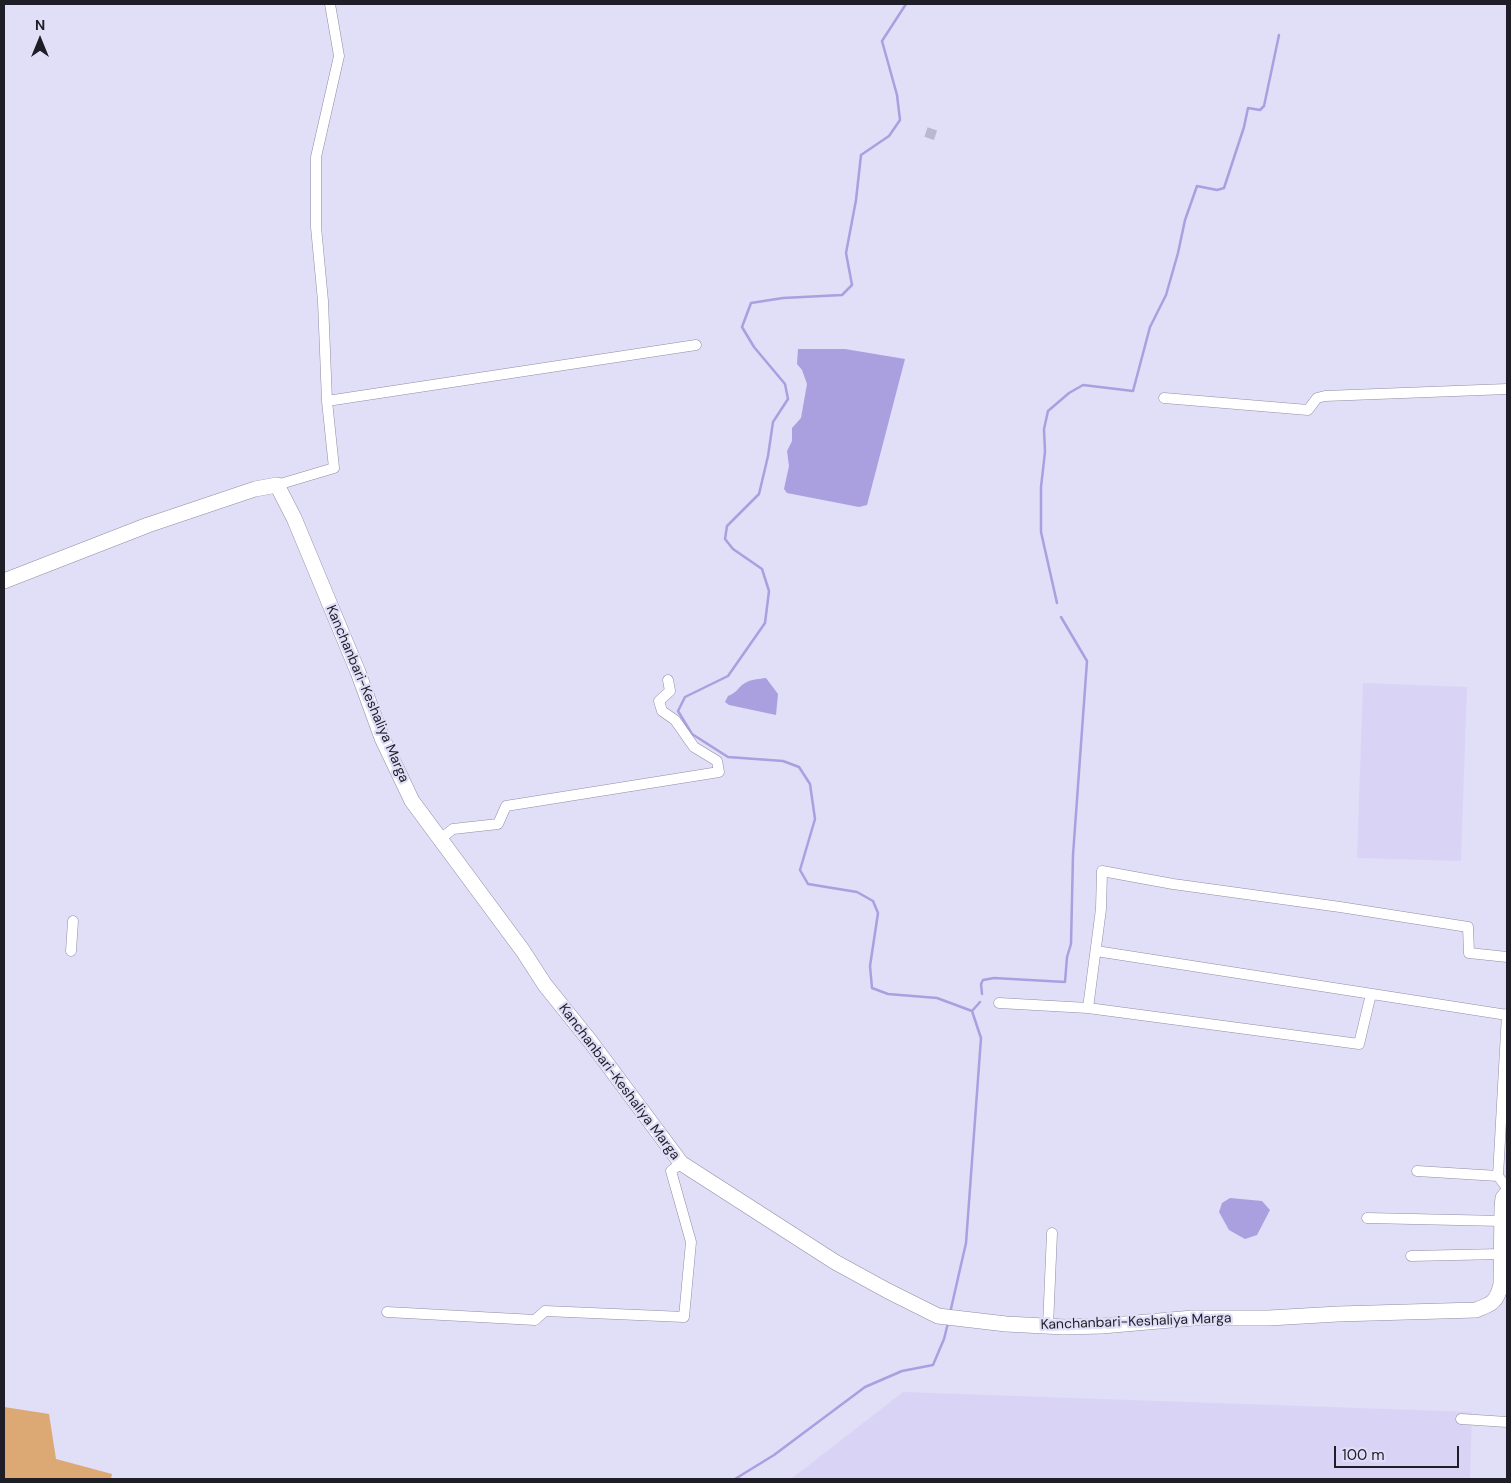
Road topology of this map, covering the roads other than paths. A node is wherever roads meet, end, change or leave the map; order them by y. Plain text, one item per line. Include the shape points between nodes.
1 (330, 4) edge
2 (696, 345) dead end
3 (1507, 389) edge
4 (1164, 398) dead end
5 (327, 401) junction
6 (278, 485) junction
7 (4, 581) edge
8 (668, 680) dead end
9 (440, 839) junction
10 (74, 921) dead end
11 (72, 950) dead end
12 (1096, 951) junction
13 (1507, 958) edge
14 (1372, 994) junction
15 (999, 1003) dead end
16 (1088, 1008) junction
17 (1507, 1015) edge
18 (681, 1163) junction
19 (1417, 1171) dead end
20 (1498, 1176) junction
21 (1507, 1188) edge
22 (1507, 1192) edge
23 (1367, 1218) dead end
24 (1502, 1221) junction
25 (1052, 1233) dead end
26 (1502, 1254) junction
27 (1411, 1256) dead end
28 (387, 1312) dead end
29 (1048, 1326) junction
30 (1461, 1419) dead end
31 (1507, 1422) edge

1 - 5 street via 339,56 316,158
2 - 5 street
3 - 4 street via 1325,396 1316,398 1308,410
5 - 6 street via 334,468
6 - 7 street via 255,489 148,525
6 - 9 street, Kanchanbari-Keshaliya Marga via 351,655 382,738 412,801
8 - 9 street via 670,691 659,701 662,711 674,720 694,747 717,761 719,772 506,806 498,824 454,829
9 - 18 street, Kanchanbari-Keshaliya Marga via 523,951 544,986 590,1041
10 - 11 street
12 - 13 street via 1102,909 1102,870 1173,884 1468,928 1469,954
12 - 14 street
12 - 16 street
14 - 16 street via 1359,1044
14 - 17 street
15 - 16 street
17 - 20 street
18 - 28 street via 671,1171 691,1242 684,1317 545,1311 535,1320
18 - 29 street, Kanchanbari-Keshaliya Marga via 836,1262 938,1316
19 - 20 street
20 - 21 street
22 - 24 street, Kanchanbari-Keshaliya Marga
23 - 24 street
24 - 26 street, Kanchanbari-Keshaliya Marga
25 - 29 street
26 - 27 street
26 - 29 street, Kanchanbari-Keshaliya Marga via 1499,1293 1495,1301 1476,1310 1192,1318 1102,1326
30 - 31 street

